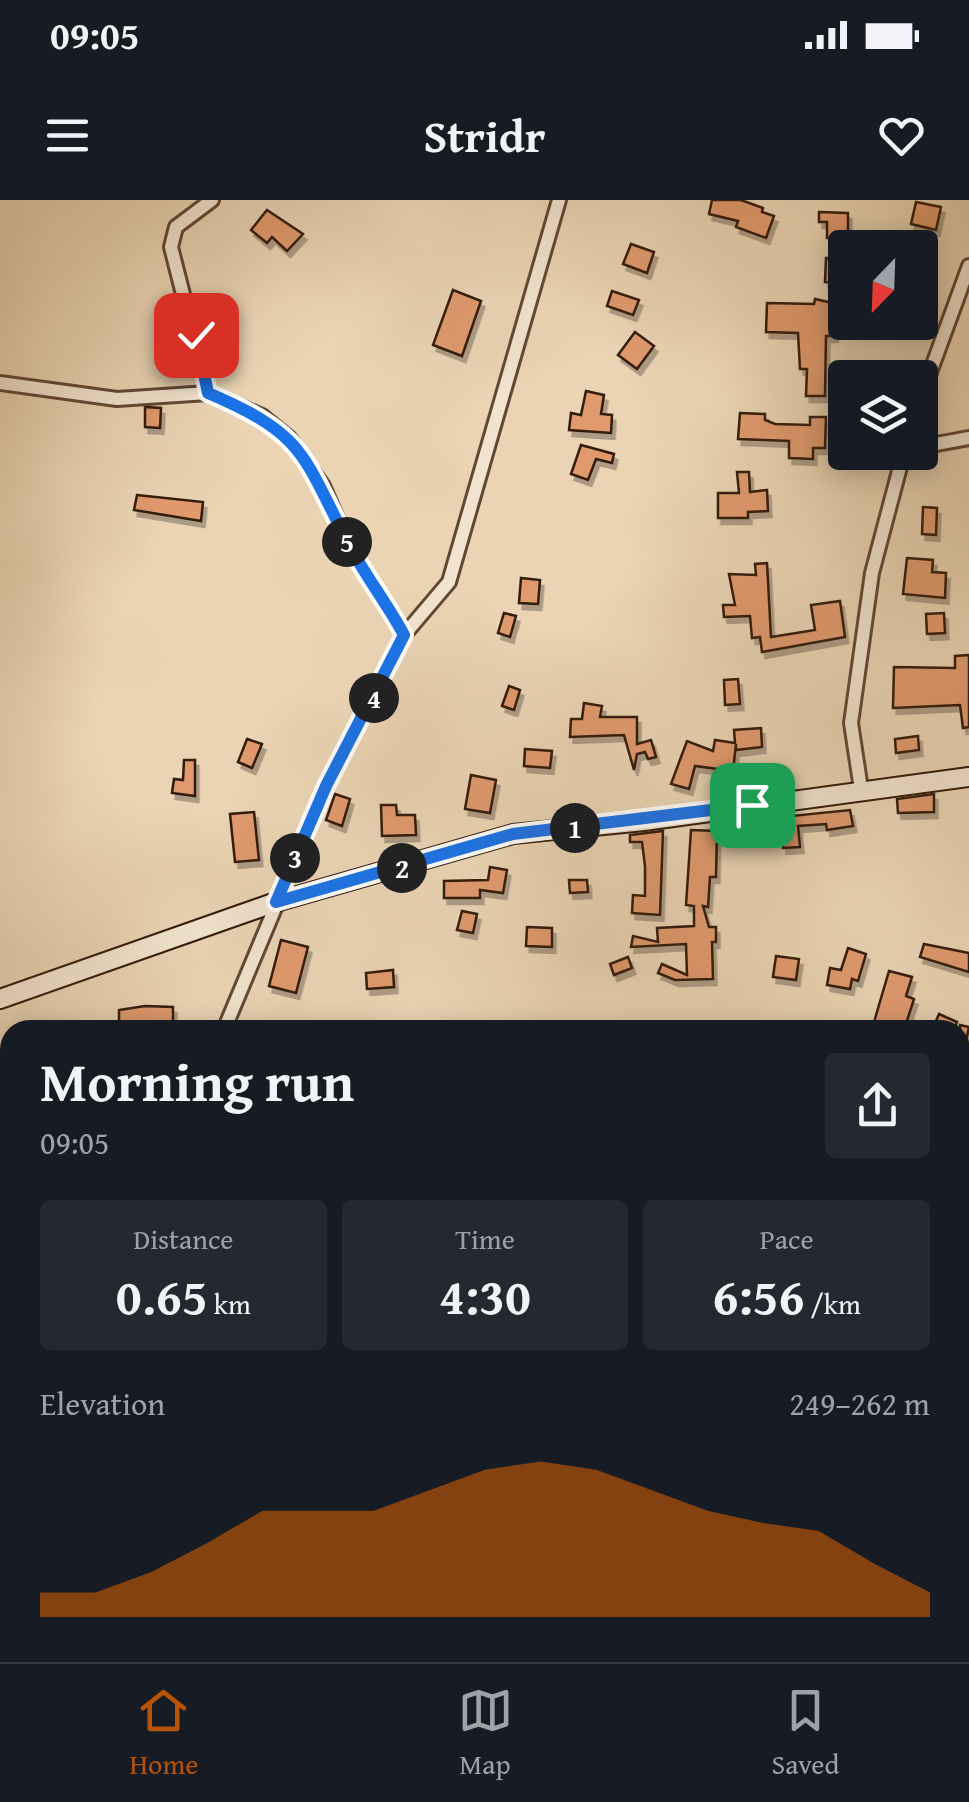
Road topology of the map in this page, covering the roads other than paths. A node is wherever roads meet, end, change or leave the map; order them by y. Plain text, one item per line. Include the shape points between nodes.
1 (212, 200) edge
2 (560, 200) edge
3 (969, 266) edge
4 (935, 360) edge
5 (0, 383) edge
6 (208, 393) junction
7 (969, 438) edge
8 (938, 444) edge
9 (899, 470) edge
10 (404, 635) junction
11 (969, 777) edge
12 (861, 789) junction
13 (276, 902) junction
14 (0, 999) edge
15 (228, 1020) edge

1 - 6 street via 176,227 171,247
2 - 10 street via 449,582
3 - 4 street
5 - 6 street via 117,399
6 - 10 street via 262,416 289,438 323,486 348,544
7 - 8 street
9 - 12 street via 872,573 851,723
10 - 13 street via 326,786
11 - 12 main road
12 - 13 main road via 513,834
13 - 14 main road
13 - 15 street

